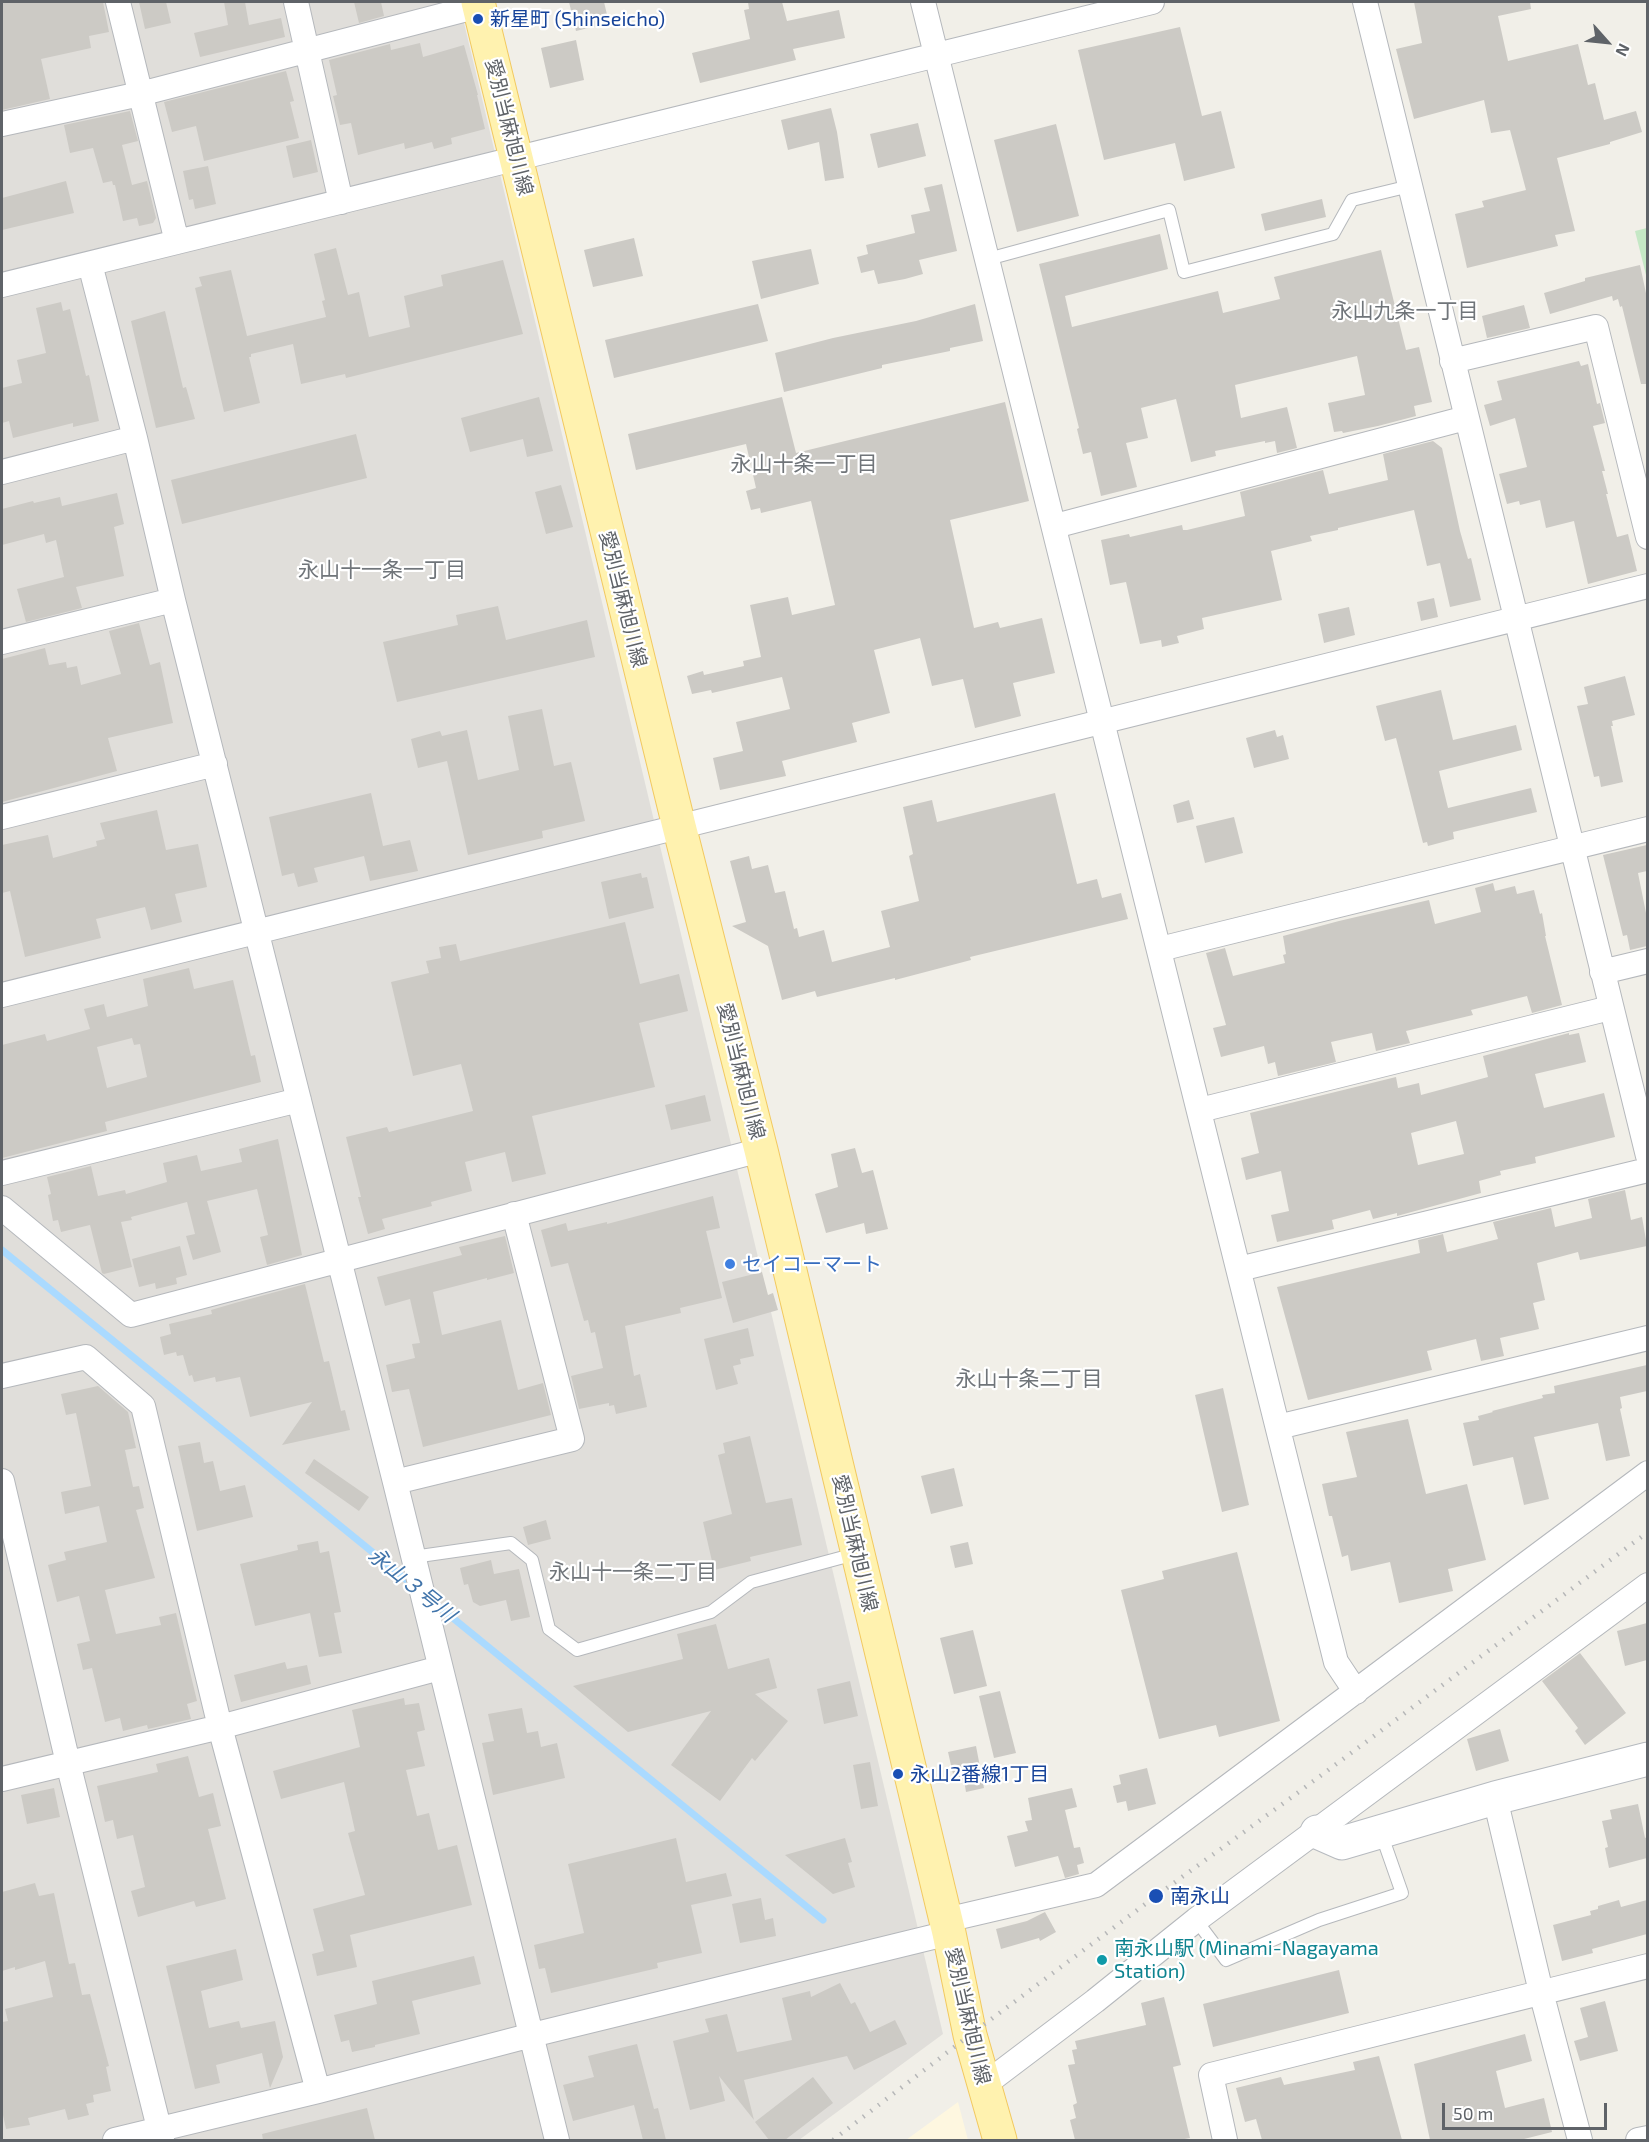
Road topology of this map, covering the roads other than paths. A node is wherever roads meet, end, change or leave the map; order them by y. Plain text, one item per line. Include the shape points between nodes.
1 (118, 2) edge
2 (296, 2) edge
3 (923, 2) edge
4 (1152, 2) edge
5 (1365, 2) edge
6 (479, 4) edge
7 (308, 50) junction
8 (936, 56) junction
9 (140, 94) junction
10 (2, 124) edge
11 (517, 160) junction
12 (1410, 186) junction
13 (341, 202) junction
14 (177, 242) junction
15 (988, 259) junction
16 (90, 264) junction
17 (2, 285) edge
18 (1452, 361) junction
19 (1466, 418) junction
20 (135, 438) junction
21 (2, 472) edge
22 (1055, 526) junction
23 (1647, 537) edge
24 (1647, 586) edge
25 (173, 600) junction
26 (1516, 619) junction
27 (2, 642) edge
28 (1103, 721) junction
29 (215, 764) junction
30 (2, 817) edge
31 (679, 826) junction
32 (1647, 829) edge
33 (1571, 848) junction
34 (258, 932) junction
35 (1160, 949) junction
36 (1647, 961) edge
37 (1602, 972) junction
38 (2, 996) edge
39 (1610, 1008) junction
40 (1641, 1099) edge
41 (299, 1100) junction
42 (1200, 1110) junction
43 (761, 1150) junction
44 (1647, 1156) edge
45 (1647, 1170) edge
46 (2, 1173) edge
47 (2, 1208) edge
48 (514, 1214) junction
49 (339, 1261) junction
50 (1239, 1269) junction
51 (1647, 1338) edge
52 (2, 1376) edge
53 (1278, 1427) junction
54 (1647, 1473) edge
55 (2, 1481) edge
56 (395, 1482) junction
57 (858, 1553) junction
58 (414, 1562) junction
59 (1647, 1585) edge
60 (440, 1668) junction
61 (1356, 1692) junction
62 (220, 1726) junction
63 (1647, 1759) edge
64 (68, 1763) junction
65 (2, 1779) edge
66 (1495, 1798) junction
67 (1317, 1832) junction
68 (1381, 1833) junction
69 (1196, 1920) junction
70 (947, 1927) junction
71 (1647, 1966) edge
72 (1541, 1992) junction
73 (532, 2035) junction
74 (984, 2085) junction
75 (318, 2091) junction
76 (161, 2135) edge
77 (1647, 2138) edge
78 (115, 2140) edge
79 (557, 2140) edge
80 (1000, 2140) edge
81 (1225, 2140) edge
82 (1580, 2140) edge
83 (1638, 2140) edge

1 - 9 street
2 - 7 street
3 - 8 street
4 - 8 street
5 - 12 street
6 - 7 street
6 - 11 main road, 愛別当麻旭川線
7 - 9 street
7 - 13 street
8 - 11 street
8 - 15 street
9 - 10 street
9 - 14 street
11 - 13 street
11 - 31 main road, 愛別当麻旭川線
12 - 15 lane via 1352,200 1333,234 1184,272 1169,210
12 - 18 street
13 - 14 street
14 - 16 street
15 - 22 street
16 - 17 street
16 - 20 street
18 - 19 street
18 - 23 street via 1596,327
19 - 22 street
19 - 26 street
20 - 21 street
20 - 25 street
22 - 28 street
24 - 26 street
25 - 27 street
25 - 29 street
26 - 28 street
26 - 33 street
28 - 31 street
28 - 35 street
29 - 30 street
29 - 34 street
31 - 34 street
31 - 43 main road, 愛別当麻旭川線
32 - 33 street
33 - 35 street
33 - 37 street
34 - 38 street
34 - 41 street
35 - 42 street
36 - 37 street
37 - 39 street
39 - 40 street
39 - 42 street
40 - 44 street
41 - 46 street
41 - 49 street
42 - 50 street
43 - 48 street
43 - 57 main road, 愛別当麻旭川線
45 - 50 street
47 - 49 street via 131,1315
48 - 49 street
48 - 56 street via 572,1439
49 - 56 street
50 - 53 street
51 - 53 street
52 - 62 street via 86,1357 143,1406
53 - 61 street via 1336,1662
54 - 61 street
55 - 64 street
56 - 58 street
57 - 58 lane via 751,1582 711,1612 577,1650 549,1629 532,1560 512,1543
57 - 70 main road, 愛別当麻旭川線
58 - 60 street
59 - 67 street
60 - 62 street
60 - 73 street
61 - 70 street via 1096,1885
62 - 64 street
62 - 75 street
63 - 66 street
64 - 65 street
64 - 76 street
66 - 68 street
66 - 72 street
67 - 68 street via 1342,1843
67 - 69 street
68 - 69 lane via 1402,1893 1319,1920 1226,1960
69 - 74 street
70 - 73 street
70 - 74 main road, 愛別当麻旭川線
71 - 72 street
72 - 81 street via 1211,2075
72 - 82 street
73 - 75 street
73 - 79 street
74 - 80 main road, 愛別当麻旭川線
75 - 76 street
76 - 78 street
77 - 83 street

